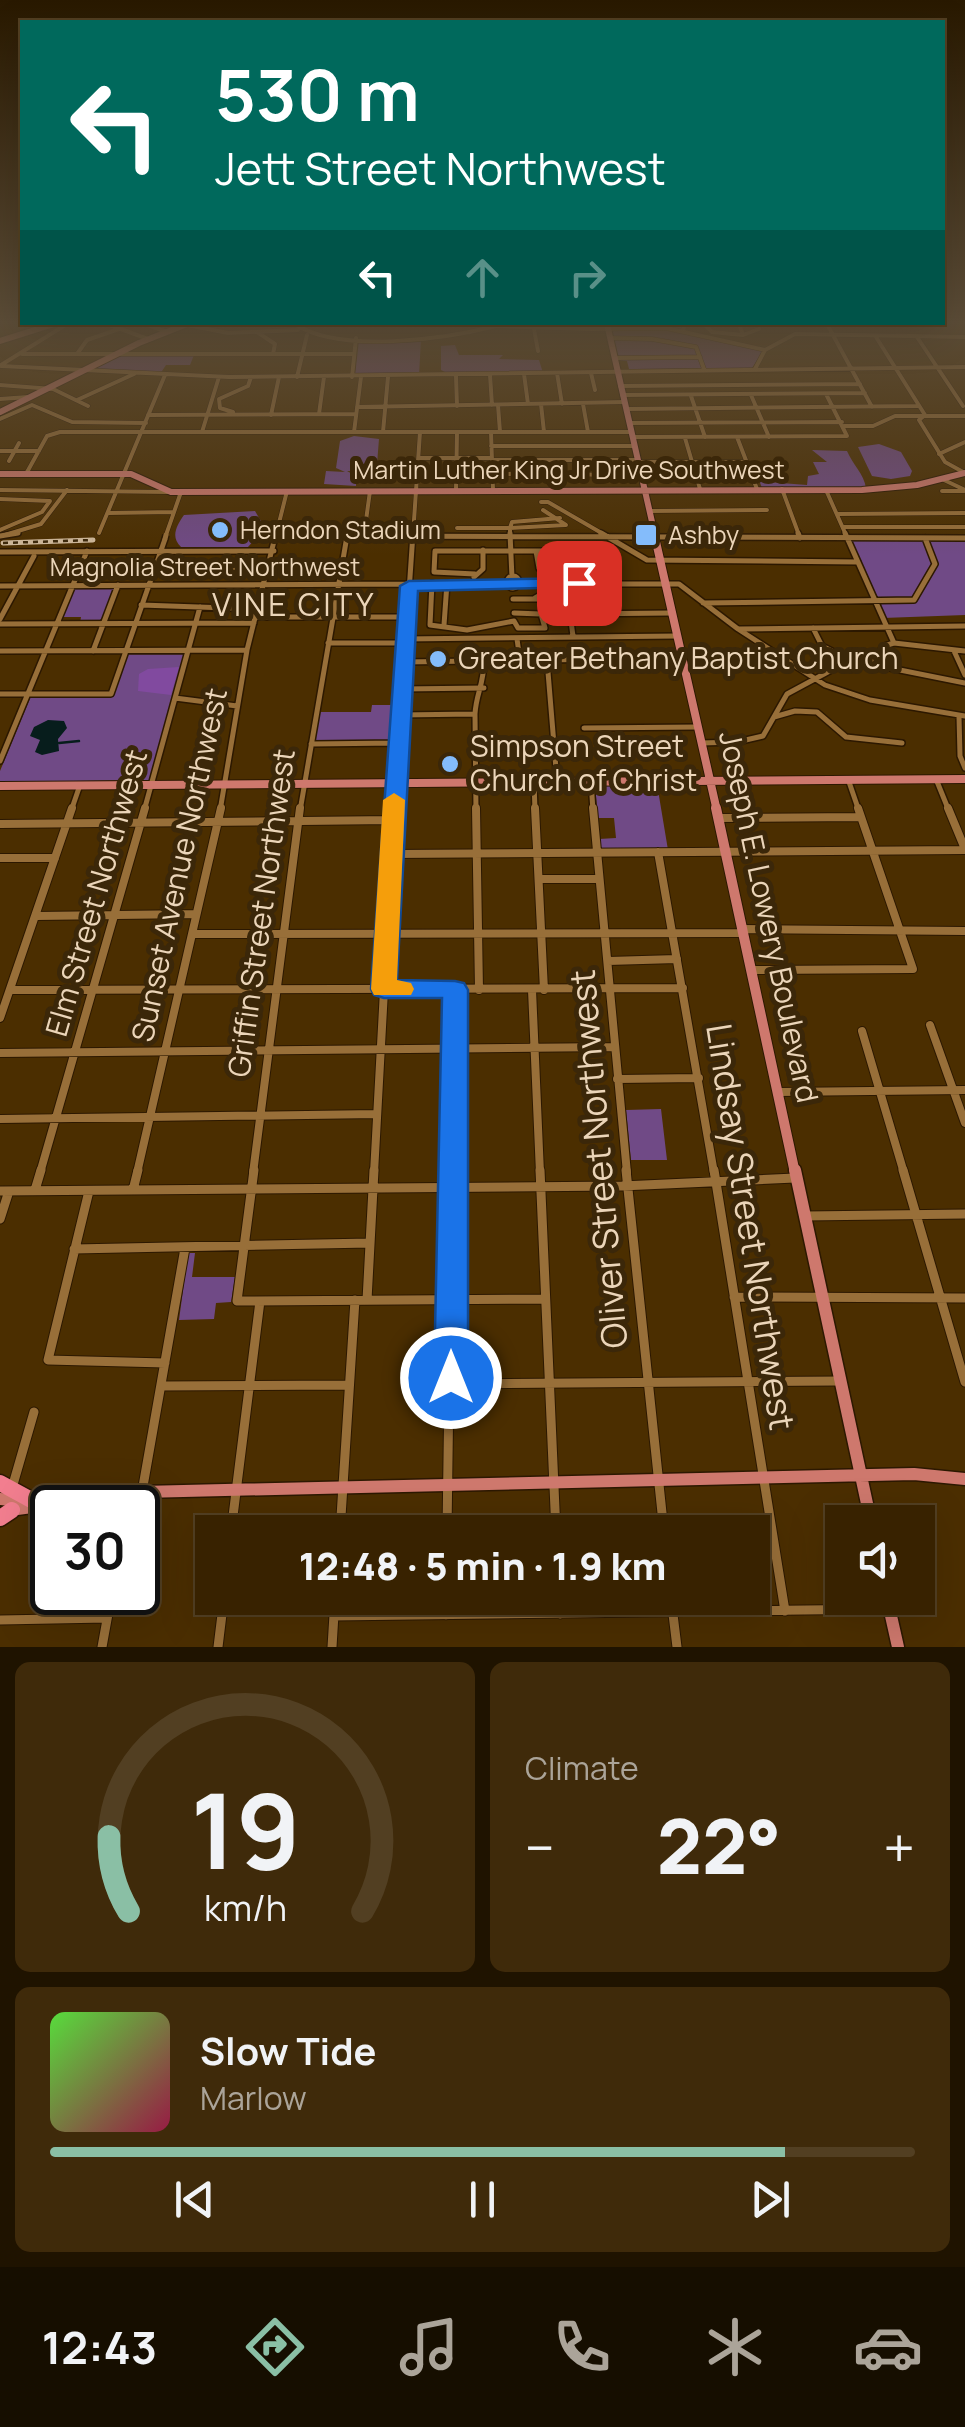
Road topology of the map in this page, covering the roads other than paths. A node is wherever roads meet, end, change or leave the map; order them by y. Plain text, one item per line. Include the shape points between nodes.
1 (78, 401) edge
2 (154, 401) edge
3 (211, 401) edge
4 (221, 401) edge
5 (274, 401) edge
6 (321, 401) edge
7 (358, 401) edge
8 (386, 401) edge
9 (456, 401) edge
10 (494, 401) edge
11 (528, 401) edge
12 (561, 401) edge
13 (635, 401) edge
14 (693, 401) edge
15 (753, 401) edge
16 (830, 401) edge
17 (869, 401) edge
18 (915, 401) edge
19 (624, 402) junction
20 (583, 403) junction
21 (528, 404) junction
22 (540, 404) junction
23 (562, 404) junction
24 (495, 405) junction
25 (88, 406) dead end
26 (456, 406) junction
27 (872, 406) junction
28 (918, 406) junction
29 (386, 407) junction
30 (696, 408) junction
31 (756, 408) junction
32 (834, 408) junction
33 (357, 410) junction
34 (254, 411) dead end
35 (271, 414) junction
36 (319, 414) junction
37 (207, 415) junction
38 (148, 416) junction
39 (905, 416) junction
40 (925, 416) junction
41 (965, 416) edge
42 (0, 420) edge
43 (918, 420) junction
44 (83, 422) junction
45 (700, 422) junction
46 (762, 422) junction
47 (146, 423) junction
48 (629, 423) junction
49 (842, 424) junction
50 (78, 432) junction
51 (142, 432) junction
52 (202, 432) junction
53 (354, 432) junction
54 (383, 432) junction
55 (420, 432) junction
56 (457, 432) junction
57 (491, 432) junction
58 (500, 432) junction
59 (544, 432) junction
60 (588, 432) junction
61 (684, 437) junction
62 (705, 437) junction
63 (738, 437) junction
64 (768, 437) junction
65 (633, 438) junction
66 (965, 442) edge
67 (19, 443) dead end
68 (933, 443) junction
69 (491, 446) junction
70 (951, 446) junction
71 (0, 451) edge
72 (14, 451) junction
73 (39, 451) junction
74 (940, 454) junction
75 (419, 458) junction
76 (456, 458) junction
77 (492, 459) junction
78 (9, 460) dead end
79 (639, 461) junction
80 (692, 462) junction
81 (747, 462) junction
82 (965, 473) edge
83 (0, 474) edge
84 (26, 474) junction
85 (124, 474) junction
86 (493, 474) junction
87 (643, 475) junction
88 (944, 480) junction
89 (645, 489) junction
90 (700, 489) junction
91 (757, 489) junction
92 (417, 490) junction
93 (456, 490) junction
94 (494, 490) junction
95 (782, 490) junction
96 (826, 490) junction
97 (965, 490) edge
98 (67, 491) junction
99 (288, 491) junction
100 (370, 491) junction
101 (117, 492) junction
102 (170, 492) junction
103 (180, 492) junction
104 (942, 492) dead end
105 (0, 494) edge
106 (541, 502) dead end
107 (543, 510) dead end
108 (768, 510) dead end
109 (650, 511) junction
110 (174, 512) junction
111 (108, 513) junction
112 (965, 513) edge
113 (837, 514) junction
114 (570, 515) junction
115 (558, 518) junction
116 (16, 524) junction
117 (842, 527) junction
118 (965, 527) edge
119 (457, 528) dead end
120 (510, 528) junction
121 (27, 530) junction
122 (595, 530) junction
123 (0, 533) edge
124 (99, 533) dead end
125 (364, 536) junction
126 (414, 536) junction
127 (510, 536) junction
128 (584, 536) junction
129 (610, 538) junction
130 (800, 538) junction
131 (847, 538) junction
132 (926, 538) junction
133 (965, 538) edge
134 (656, 539) junction
135 (510, 549) junction
136 (274, 550) junction
137 (483, 550) junction
138 (87, 551) junction
139 (160, 551) junction
140 (536, 551) junction
141 (0, 552) edge
142 (34, 556) dead end
143 (662, 562) junction
144 (858, 562) junction
145 (540, 568) junction
146 (79, 569) junction
147 (154, 569) junction
148 (269, 570) junction
149 (474, 574) junction
150 (265, 582) junction
151 (512, 582) junction
152 (338, 583) junction
153 (432, 583) junction
154 (447, 583) junction
155 (474, 583) junction
156 (566, 583) junction
157 (579, 583) dead end
158 (598, 584) dead end
159 (667, 584) junction
160 (16, 585) junction
161 (148, 585) junction
162 (409, 585) junction
163 (0, 586) edge
164 (72, 586) junction
165 (118, 586) junction
166 (514, 598) junction
167 (0, 600) edge
168 (9, 600) junction
169 (875, 601) junction
170 (703, 603) junction
171 (141, 605) junction
172 (200, 607) junction
173 (514, 613) junction
174 (674, 613) junction
175 (256, 616) junction
176 (333, 616) junction
177 (406, 617) junction
178 (0, 621) edge
179 (514, 622) junction
180 (135, 623) junction
181 (195, 623) junction
182 (56, 624) junction
183 (104, 624) junction
184 (444, 625) junction
185 (965, 626) edge
186 (886, 627) junction
187 (813, 628) junction
188 (738, 629) junction
189 (573, 636) junction
190 (678, 636) junction
191 (517, 639) junction
192 (404, 641) junction
193 (328, 643) junction
194 (894, 644) junction
195 (247, 650) junction
196 (0, 651) edge
197 (45, 651) junction
198 (94, 651) junction
199 (126, 651) junction
200 (188, 651) junction
201 (954, 651) junction
202 (965, 651) edge
203 (683, 658) junction
204 (520, 660) junction
205 (547, 660) junction
206 (850, 660) junction
207 (484, 661) junction
208 (403, 662) junction
209 (869, 665) junction
210 (965, 675) edge
211 (814, 679) junction
212 (965, 683) edge
213 (484, 688) junction
214 (401, 689) junction
215 (0, 694) edge
216 (28, 694) junction
217 (175, 698) junction
218 (778, 704) junction
219 (237, 706) junction
220 (803, 710) junction
221 (475, 714) junction
222 (399, 715) junction
223 (962, 716) edge
224 (773, 718) junction
225 (584, 728) dead end
226 (698, 728) junction
227 (398, 743) junction
228 (701, 743) junction
229 (902, 743) dead end
230 (311, 744) junction
231 (0, 758) edge
232 (965, 768) edge
233 (965, 778) edge
234 (936, 779) junction
235 (710, 780) junction
236 (848, 780) junction
237 (534, 781) junction
238 (557, 781) junction
239 (591, 781) junction
240 (395, 782) junction
241 (477, 782) junction
242 (304, 783) junction
243 (153, 784) junction
244 (226, 784) junction
245 (80, 785) junction
246 (0, 786) edge
247 (860, 817) junction
248 (717, 818) junction
249 (298, 820) junction
250 (392, 820) junction
251 (141, 822) junction
252 (218, 822) junction
253 (0, 824) edge
254 (66, 824) junction
255 (965, 850) edge
256 (872, 851) junction
257 (658, 852) junction
258 (725, 852) junction
259 (537, 853) junction
260 (596, 853) junction
261 (390, 854) junction
262 (477, 854) junction
263 (0, 858) edge
264 (55, 858) junction
265 (599, 879) junction
266 (538, 880) junction
267 (196, 914) junction
268 (116, 915) junction
269 (36, 916) junction
270 (900, 930) junction
271 (742, 931) junction
272 (965, 931) edge
273 (282, 932) junction
274 (386, 932) junction
275 (477, 932) junction
276 (541, 933) junction
277 (605, 933) junction
278 (673, 933) junction
279 (192, 934) junction
280 (677, 959) junction
281 (608, 961) junction
282 (750, 970) junction
283 (684, 988) junction
284 (179, 989) junction
285 (275, 989) junction
286 (384, 989) junction
287 (10, 990) junction
288 (93, 990) junction
289 (455, 990) junction
290 (478, 990) junction
291 (532, 990) junction
292 (544, 990) junction
293 (610, 990) junction
294 (1, 1013) edge
295 (930, 1025) dead end
296 (862, 1032) dead end
297 (380, 1047) junction
298 (453, 1047) junction
299 (534, 1047) junction
300 (614, 1047) junction
301 (267, 1049) junction
302 (164, 1050) junction
303 (75, 1051) junction
304 (0, 1053) edge
305 (699, 1078) junction
306 (618, 1079) junction
307 (879, 1090) junction
308 (953, 1090) junction
309 (965, 1090) edge
310 (778, 1092) junction
311 (377, 1114) junction
312 (259, 1116) junction
313 (149, 1117) junction
314 (56, 1118) junction
315 (0, 1119) edge
316 (965, 1123) edge
317 (796, 1178) junction
318 (716, 1181) junction
319 (629, 1185) junction
320 (452, 1187) junction
321 (542, 1187) junction
322 (250, 1188) junction
323 (373, 1188) junction
324 (35, 1190) junction
325 (133, 1190) junction
326 (4, 1191) edge
327 (89, 1191) junction
328 (965, 1214) edge
329 (916, 1215) junction
330 (804, 1216) junction
331 (0, 1219) edge
332 (370, 1243) junction
333 (243, 1246) junction
334 (185, 1248) junction
335 (74, 1249) junction
336 (734, 1297) junction
337 (942, 1298) junction
338 (965, 1298) edge
339 (545, 1299) junction
340 (822, 1299) junction
341 (355, 1300) junction
342 (367, 1300) junction
343 (452, 1300) junction
344 (260, 1301) junction
345 (165, 1363) junction
346 (840, 1381) junction
347 (648, 1382) junction
348 (747, 1382) junction
349 (965, 1382) edge
350 (548, 1383) junction
351 (451, 1384) junction
352 (349, 1385) junction
353 (161, 1386) junction
354 (249, 1386) junction
355 (34, 1412) dead end
356 (860, 1476) junction
357 (762, 1477) junction
358 (658, 1479) junction
359 (965, 1479) edge
360 (553, 1481) junction
361 (449, 1482) junction
362 (136, 1485) edge
363 (342, 1486) junction
364 (236, 1488) junction
365 (160, 1495) edge
366 (4, 1502) edge
367 (30, 1503) edge
368 (866, 1505) edge
369 (233, 1515) edge
370 (341, 1515) edge
371 (448, 1515) edge
372 (555, 1515) edge
373 (662, 1515) edge
374 (825, 1608) edge
375 (770, 1611) edge
376 (785, 1611) junction
377 (108, 1615) edge
378 (222, 1615) edge
379 (446, 1615) edge
380 (672, 1615) edge
381 (891, 1615) edge
382 (334, 1616) joint
383 (107, 1618) junction
384 (0, 1620) edge
385 (102, 1647) edge
386 (218, 1647) edge
387 (332, 1647) edge
388 (677, 1647) edge
389 (898, 1647) edge

1 - 25 street
2 - 38 street
3 - 37 street
4 - 34 street via 226,411
5 - 35 street
6 - 36 street
7 - 33 street
8 - 29 street
9 - 26 street
10 - 24 street
11 - 21 street
12 - 23 street
13 - 19 street
14 - 30 street
15 - 31 street
16 - 32 street
17 - 27 street
18 - 28 street
19 - 20 street
19 - 30 street
19 - 48 main road, Joseph E. Lowery Boulevard
20 - 23 street
20 - 60 street
21 - 22 street
21 - 24 street
22 - 23 street
22 - 59 street
24 - 26 street
24 - 58 street
26 - 29 street
27 - 28 street
27 - 32 street
28 - 40 street
29 - 33 street
29 - 54 street
30 - 31 street
30 - 45 street
31 - 32 street
31 - 46 street
32 - 49 street
33 - 36 street
33 - 53 street
35 - 36 street
35 - 37 street
37 - 38 street
37 - 52 street
38 - 47 street
39 - 40 street
39 - 43 street
39 - 49 street via 873,426
40 - 41 street
40 - 43 street
42 - 44 street via 32,405
43 - 68 street
44 - 47 street
44 - 50 street
45 - 46 street
45 - 48 street
45 - 62 street
46 - 49 street
46 - 64 street
47 - 51 street
48 - 65 main road, Joseph E. Lowery Boulevard
49 - 64 street via 847,434
50 - 51 street
50 - 73 street via 52,433
51 - 52 street
51 - 85 street
52 - 53 street
53 - 54 street
54 - 55 street
55 - 56 street
55 - 75 street
56 - 57 street
56 - 76 street
57 - 58 street
57 - 69 street
58 - 59 street
59 - 60 street
60 - 65 street
61 - 62 street
61 - 65 street
61 - 80 street
62 - 63 street
63 - 64 street
63 - 81 street
65 - 69 street
65 - 79 main road, Joseph E. Lowery Boulevard
66 - 70 street
67 - 72 street
68 - 70 street
68 - 74 street
69 - 77 street
70 - 74 street
71 - 72 street
72 - 73 street
72 - 78 street
73 - 84 street
74 - 82 street
75 - 76 street
75 - 92 street
76 - 77 street
76 - 93 street
77 - 79 street
77 - 86 street
79 - 80 street
79 - 87 main road, Joseph E. Lowery Boulevard
80 - 81 street
80 - 90 street
81 - 91 street
82 - 88 main road, Martin Luther King Jr Drive Southwest
83 - 84 main road
84 - 85 main road
85 - 101 street
85 - 102 main road
86 - 87 street
86 - 94 street
87 - 89 main road, Joseph E. Lowery Boulevard
88 - 96 main road, Martin Luther King Jr Drive Southwest
88 - 97 street
89 - 90 main road, Martin Luther King Jr Drive Southwest
89 - 94 main road, Martin Luther King Jr Drive Southwest
89 - 109 main road, Joseph E. Lowery Boulevard
90 - 91 main road, Martin Luther King Jr Drive Southwest
91 - 95 main road, Martin Luther King Jr Drive Southwest
92 - 93 main road, Martin Luther King Jr Drive Southwest
92 - 100 main road, Martin Luther King Jr Drive Southwest
92 - 126 street
93 - 94 main road, Martin Luther King Jr Drive Southwest
95 - 96 main road, Martin Luther King Jr Drive Southwest
95 - 130 street
96 - 113 street
97 - 104 street
98 - 101 street
98 - 105 street
98 - 121 street via 56,513
99 - 100 main road, Martin Luther King Jr Drive Southwest
99 - 103 main road, Martin Luther King Jr Drive Southwest
99 - 136 street, Sunset Avenue Northwest
100 - 125 street
101 - 102 street
101 - 111 street
102 - 103 main road, Martin Luther King Jr Drive Southwest
103 - 110 street
105 - 116 street via 50,501
106 - 114 street
107 - 115 street
108 - 109 street
109 - 134 main road, Joseph E. Lowery Boulevard
110 - 111 street
110 - 139 street
111 - 124 street
112 - 113 street
113 - 117 street
114 - 115 street
114 - 122 street
115 - 120 street via 566,525
116 - 121 street
116 - 123 street
117 - 118 street
117 - 131 street
119 - 120 street
120 - 127 street
121 - 123 street
122 - 128 street
122 - 129 street
125 - 126 street
125 - 152 street, Griffin Street Northwest via 347,536
126 - 127 street
126 - 162 street
127 - 128 street
127 - 135 street
128 - 129 street
129 - 134 street
129 - 143 street
130 - 131 street
130 - 134 street
131 - 132 street
131 - 144 street
132 - 133 street
132 - 169 street via 934,564 918,597
134 - 143 main road, Joseph E. Lowery Boulevard
135 - 137 street
135 - 140 street
135 - 151 street
136 - 139 street
136 - 148 street, Sunset Avenue Northwest
137 - 149 street via 483,569
137 - 149 street via 434,552 434,572
138 - 139 street
138 - 141 street
138 - 146 street
139 - 147 street
140 - 145 street
140 - 145 street via 546,551 555,564
142 - 160 street
143 - 144 street
143 - 159 main road, Joseph E. Lowery Boulevard
144 - 169 street
145 - 156 street via 563,575
146 - 147 street
146 - 164 street
147 - 148 street
147 - 161 street
148 - 150 street, Sunset Avenue Northwest
149 - 155 street
150 - 152 street, Magnolia Street Northwest
150 - 161 street, Magnolia Street Northwest
150 - 175 street, Sunset Avenue Northwest
151 - 155 street, Magnolia Street Northwest
151 - 156 street
151 - 166 street
152 - 162 street, Magnolia Street Northwest
152 - 176 street, Griffin Street Northwest
153 - 154 street, Magnolia Street Northwest
153 - 162 street, Magnolia Street Northwest
153 - 184 street via 430,625
154 - 155 street, Magnolia Street Northwest
154 - 184 street
156 - 157 street
156 - 166 street via 566,599
158 - 159 street
159 - 170 street via 679,584
159 - 174 main road, Joseph E. Lowery Boulevard
160 - 163 street, Magnolia Street Northwest
160 - 164 street, Magnolia Street Northwest
160 - 168 street
161 - 165 street, Magnolia Street Northwest
161 - 171 street
162 - 177 street
164 - 165 street, Magnolia Street Northwest
164 - 182 street
165 - 183 street
166 - 173 street
167 - 168 street
168 - 178 street
169 - 170 street
169 - 186 street
170 - 188 street
171 - 172 street
171 - 180 street
172 - 175 street
172 - 181 street, Elm Street Northwest
173 - 179 street
173 - 179 street via 541,614 545,628 518,628
174 - 189 street via 570,614
174 - 190 main road, Joseph E. Lowery Boulevard
175 - 176 street
175 - 181 street
175 - 195 street, Sunset Avenue Northwest
176 - 177 street
176 - 193 street, Griffin Street Northwest
177 - 192 street
178 - 182 street
179 - 184 street via 467,630
180 - 181 street
180 - 183 street
180 - 199 street
181 - 200 street, Elm Street Northwest
182 - 183 street
182 - 197 street
183 - 198 street
185 - 186 street
186 - 187 street
186 - 194 street
187 - 188 street
187 - 206 street via 822,646
188 - 211 street
189 - 190 street
189 - 191 street
190 - 203 main road, Joseph E. Lowery Boulevard
191 - 192 street
191 - 204 street
192 - 193 street
192 - 208 street
193 - 230 street, Griffin Street Northwest
194 - 201 street
194 - 209 street
195 - 200 street
195 - 219 street, Sunset Avenue Northwest
196 - 197 street
197 - 198 street
197 - 216 street
198 - 199 street
199 - 200 street
199 - 216 street via 112,694
200 - 217 street, Elm Street Northwest
201 - 202 street
201 - 210 street
203 - 205 street
203 - 226 main road, Joseph E. Lowery Boulevard
204 - 205 street
204 - 207 street
205 - 238 street
206 - 209 street
206 - 211 street
207 - 208 street
207 - 213 street
208 - 214 street
209 - 212 street
211 - 218 street
211 - 223 street via 854,696
213 - 214 street
213 - 221 street
214 - 222 street
215 - 216 street
216 - 231 street
217 - 219 street
217 - 243 street, Elm Street Northwest
218 - 220 street
218 - 224 street
219 - 244 street, Sunset Avenue Northwest
220 - 224 street
220 - 229 street via 827,716 846,737
221 - 222 street
221 - 241 street
222 - 227 street
223 - 232 street
224 - 228 street via 756,739
225 - 226 street
226 - 228 main road, Joseph E. Lowery Boulevard
227 - 230 street
227 - 240 street
228 - 235 main road, Joseph E. Lowery Boulevard
230 - 242 street, Griffin Street Northwest
233 - 234 main road
234 - 236 main road
234 - 255 street
235 - 236 main road
235 - 239 main road
235 - 248 main road, Joseph E. Lowery Boulevard
236 - 247 street
237 - 238 main road
237 - 241 main road
237 - 259 street
238 - 239 main road
239 - 260 street, Oliver Street Northwest
240 - 241 main road
240 - 242 main road
240 - 250 street
241 - 262 street
242 - 244 main road
242 - 249 street, Griffin Street Northwest
243 - 244 main road
243 - 245 main road
243 - 251 street, Elm Street Northwest
244 - 252 street, Sunset Avenue Northwest
245 - 246 main road
245 - 254 street
247 - 248 street
247 - 256 street
248 - 258 main road, Joseph E. Lowery Boulevard
249 - 250 street
249 - 252 street
249 - 273 street, Griffin Street Northwest
250 - 261 street
251 - 252 street
251 - 254 street
251 - 268 street, Elm Street Northwest
252 - 267 street, Sunset Avenue Northwest
253 - 254 street
254 - 264 street
255 - 256 street
256 - 258 street
256 - 270 street
257 - 258 street
257 - 260 street
257 - 278 street, Lindsay Street Northwest
258 - 271 main road, Joseph E. Lowery Boulevard
259 - 260 street
259 - 262 street
259 - 266 street
260 - 265 street, Oliver Street Northwest
261 - 262 street
261 - 274 street
262 - 275 street
263 - 264 street
264 - 269 street
265 - 266 street
265 - 277 street, Oliver Street Northwest
266 - 276 street
267 - 268 street
267 - 279 street, Sunset Avenue Northwest
268 - 269 street
268 - 288 street, Elm Street Northwest
269 - 287 street
270 - 271 street
270 - 272 street
270 - 282 street via 913,969
271 - 278 street
271 - 282 main road, Joseph E. Lowery Boulevard
273 - 274 street
273 - 279 street
273 - 285 street, Griffin Street Northwest
274 - 275 street
274 - 286 street
275 - 276 street
275 - 290 street
276 - 277 street
276 - 292 street
277 - 278 street
277 - 281 street, Oliver Street Northwest
278 - 280 street, Lindsay Street Northwest
279 - 284 street, Sunset Avenue Northwest
280 - 281 street
280 - 283 street, Lindsay Street Northwest
281 - 293 street, Oliver Street Northwest
282 - 310 main road, Joseph E. Lowery Boulevard
283 - 293 street
283 - 305 street, Lindsay Street Northwest
284 - 285 street
284 - 288 street
284 - 302 street, Sunset Avenue Northwest
285 - 286 street
285 - 301 street, Griffin Street Northwest
286 - 289 street
286 - 297 street
287 - 288 street
287 - 294 street
288 - 303 street, Elm Street Northwest
289 - 290 street
289 - 298 street
290 - 291 street
291 - 292 street
291 - 299 street
292 - 293 street
293 - 300 street, Oliver Street Northwest
295 - 308 street
296 - 307 street
297 - 298 street
297 - 301 street
297 - 311 street
298 - 299 street
298 - 320 street
299 - 300 street
299 - 321 street
300 - 306 street, Oliver Street Northwest
301 - 302 street
301 - 312 street, Griffin Street Northwest
302 - 303 street
302 - 313 street, Sunset Avenue Northwest
303 - 304 street
303 - 314 street, Elm Street Northwest
305 - 306 street
305 - 318 street, Lindsay Street Northwest
306 - 319 street, Oliver Street Northwest
307 - 308 street
307 - 310 street
307 - 329 street
308 - 309 street
308 - 316 street
310 - 317 main road, Joseph E. Lowery Boulevard
311 - 312 street
311 - 323 street
312 - 313 street
312 - 322 street, Griffin Street Northwest
313 - 314 street
313 - 325 street, Sunset Avenue Northwest
314 - 315 street
314 - 324 street, Elm Street Northwest
317 - 318 street
317 - 330 main road, Joseph E. Lowery Boulevard
318 - 319 street
318 - 336 street, Lindsay Street Northwest
319 - 321 street
319 - 347 street, Oliver Street Northwest
320 - 321 street
320 - 323 street
320 - 343 street
321 - 339 street
322 - 323 street
322 - 325 street
322 - 333 street, Griffin Street Northwest
323 - 332 street
324 - 326 street
324 - 327 street
325 - 327 street
326 - 331 street
327 - 335 street
328 - 329 street
329 - 330 street
329 - 337 street
330 - 340 main road, Joseph E. Lowery Boulevard
332 - 333 street
332 - 342 street
333 - 334 street
333 - 344 street, Griffin Street Northwest via 237,1300
334 - 335 street
334 - 345 street
335 - 345 street via 48,1360
336 - 340 street
336 - 348 street, Lindsay Street Northwest
337 - 338 street
337 - 340 street
337 - 349 street
339 - 343 street
339 - 350 street
340 - 346 main road, Joseph E. Lowery Boulevard
341 - 342 street
341 - 344 street
341 - 352 street
342 - 343 street
343 - 351 street
344 - 354 street
345 - 353 street
346 - 348 street
346 - 356 main road, Joseph E. Lowery Boulevard
347 - 348 street
347 - 350 street
347 - 358 street, Oliver Street Northwest
348 - 357 street, Lindsay Street Northwest
350 - 351 street
350 - 360 street
351 - 361 street
352 - 354 street
352 - 363 street
353 - 354 street
353 - 362 street
354 - 364 street
355 - 366 street
356 - 357 main road
356 - 359 main road
356 - 368 main road, Joseph E. Lowery Boulevard
357 - 358 main road
357 - 376 street, Lindsay Street Northwest
358 - 360 main road
358 - 373 street, Oliver Street Northwest
360 - 361 main road
360 - 372 street
361 - 363 main road
361 - 371 street
363 - 364 main road
363 - 370 street
364 - 365 main road
364 - 369 street
366 - 367 highway
374 - 376 street
375 - 376 street
377 - 383 street
378 - 386 street
379 - 382 street
380 - 388 street
381 - 389 main road
382 - 387 street
383 - 384 street
383 - 385 street

